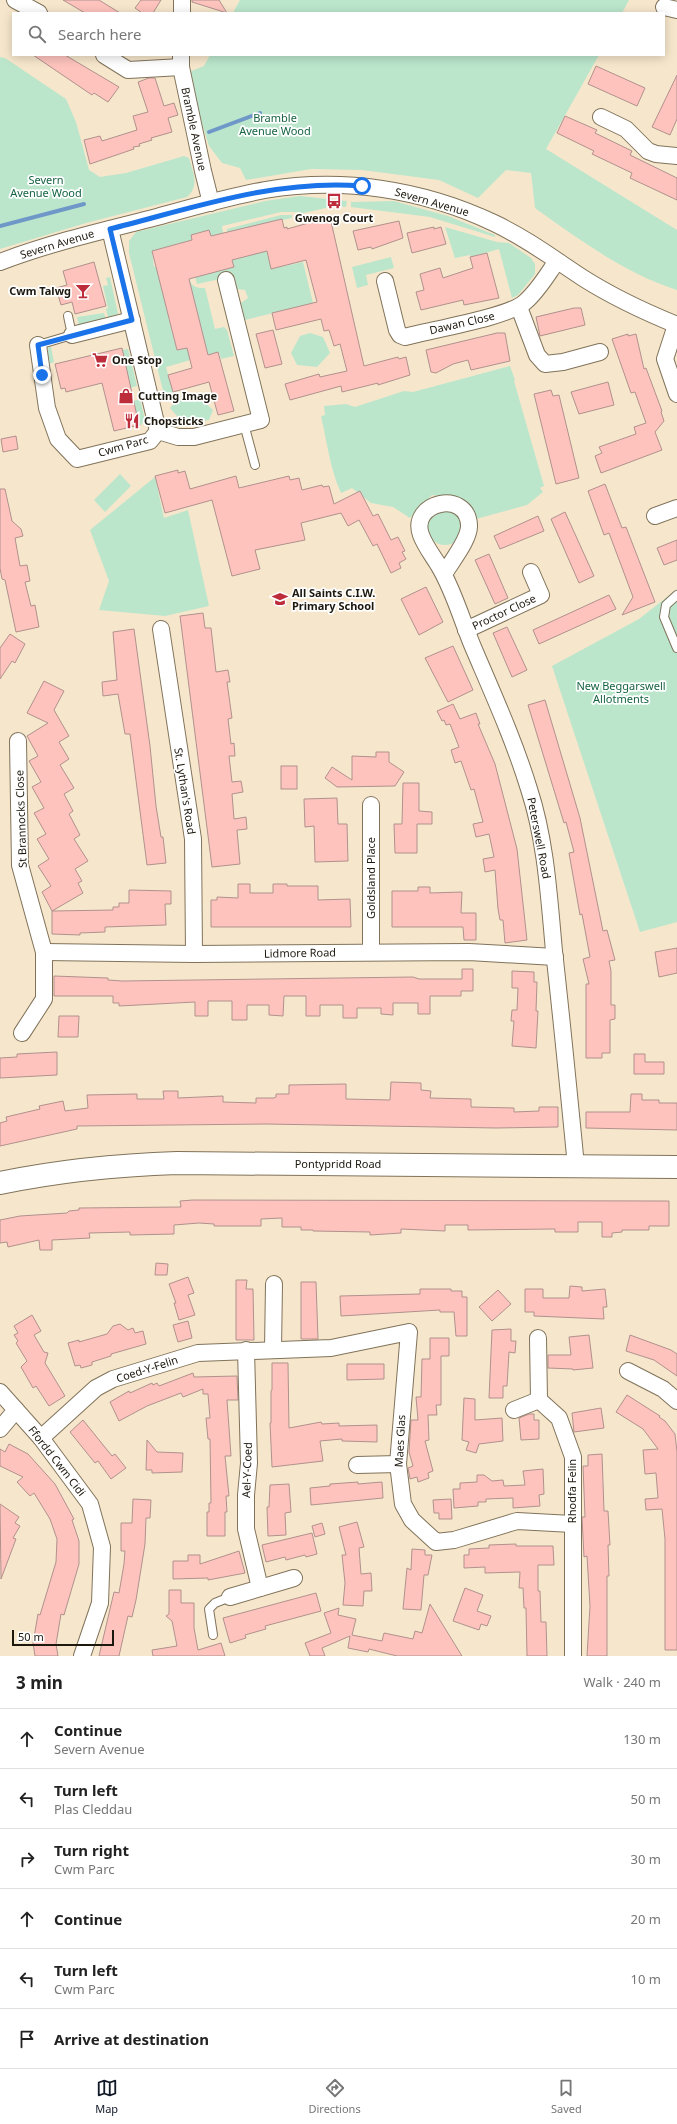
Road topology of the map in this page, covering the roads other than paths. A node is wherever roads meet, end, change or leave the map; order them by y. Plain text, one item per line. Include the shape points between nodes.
1 (15, 0) edge
2 (182, 0) edge
3 (38, 12) edge
4 (182, 12) edge
5 (106, 56) edge
6 (181, 61) edge
7 (601, 117) dead end
8 (677, 156) edge
9 (211, 203) junction
10 (110, 229) junction
11 (557, 261) junction
12 (0, 262) edge
13 (226, 280) dead end
14 (385, 281) dead end
15 (519, 307) junction
16 (68, 316) dead end
17 (132, 320) junction
18 (676, 325) edge
19 (72, 335) junction
20 (38, 345) joint
21 (600, 352) dead end
22 (677, 394) edge
23 (244, 424) junction
24 (158, 431) junction
25 (255, 465) dead end
26 (677, 508) edge
27 (655, 516) dead end
28 (531, 572) dead end
29 (444, 574) dead end
30 (677, 595) edge
31 (161, 629) dead end
32 (466, 630) junction
33 (677, 648) edge
34 (18, 741) dead end
35 (371, 804) dead end
36 (44, 952) junction
37 (371, 952) junction
38 (194, 954) junction
39 (555, 957) junction
40 (22, 1033) dead end
41 (576, 1166) junction
42 (677, 1167) edge
43 (0, 1183) edge
44 (274, 1284) dead end
45 (409, 1332) joint
46 (538, 1338) dead end
47 (273, 1349) junction
48 (246, 1350) junction
49 (628, 1371) dead end
50 (0, 1392) edge
51 (539, 1400) junction
52 (677, 1401) edge
53 (16, 1410) junction
54 (514, 1410) dead end
55 (0, 1429) edge
56 (41, 1438) junction
57 (398, 1464) junction
58 (357, 1465) dead end
59 (572, 1524) junction
60 (294, 1578) dead end
61 (260, 1588) junction
62 (230, 1597) joint
63 (213, 1635) dead end
64 (82, 1656) edge
65 (574, 1656) edge

1 - 3 street
2 - 4 street
5 - 6 street via 128,70
6 - 9 street, Bramble Avenue
7 - 8 street via 626,129 648,151
9 - 10 street, Severn Avenue
9 - 11 street, Severn Avenue via 265,190 321,184 387,189 425,198 479,217 516,235
10 - 12 street, Severn Avenue via 53,244
10 - 17 street
11 - 15 street, Dawan Close via 530,297
11 - 18 street, Severn Avenue via 622,300
13 - 23 street, Cwm Parc via 262,420
14 - 15 street, Dawan Close via 396,330 405,336 502,314
15 - 21 street via 537,355 545,364
16 - 19 lane
17 - 19 street
17 - 24 street
18 - 22 street via 665,359
19 - 20 lane
20 - 24 street, Cwm Parc via 48,408 58,440 77,459 150,441
23 - 24 street, Cwm Parc via 194,438 178,438
23 - 25 lane
26 - 27 street
28 - 32 street, Proctor Close via 541,594
29 - 32 street, Peterswell Road
30 - 33 lane via 666,605 664,617
31 - 38 street, St. Lythan's Road via 193,839
32 - 39 street, Peterswell Road via 530,790 545,862
34 - 36 street, St Brannocks Close via 20,865
35 - 37 street, Goldsland Place
36 - 38 street, Lidmore Road
36 - 40 street, St Brannocks Close via 44,999
37 - 38 street, Lidmore Road
37 - 39 street, Lidmore Road via 469,952
39 - 41 street, Peterswell Road
41 - 42 main road, Pontypridd Road
41 - 43 main road, Pontypridd Road via 140,1164 66,1172
44 - 47 street
45 - 47 street, Coed-Y-Felin via 332,1348
45 - 57 street, Maes Glas
46 - 51 street
47 - 48 street, Coed-Y-Felin
48 - 56 street, Coed-Y-Felin via 198,1353 113,1379 96,1388
48 - 61 street, Ael-Y-Coed via 249,1463 246,1529
49 - 52 street via 663,1389
50 - 53 street, Ffordd Cwm Cidi
51 - 54 street
51 - 59 street, Rhodfa Felin via 559,1418 573,1457
53 - 55 street
53 - 56 street, Ffordd Cwm Cidi
56 - 64 street, Ffordd Cwm Cidi via 90,1504 102,1547 100,1603
57 - 58 street
57 - 59 street, Maes Glas via 403,1504 412,1520 436,1542 454,1540 517,1521
59 - 65 street, Rhodfa Felin
60 - 61 street
61 - 62 street
62 - 63 lane via 214,1603 209,1609

